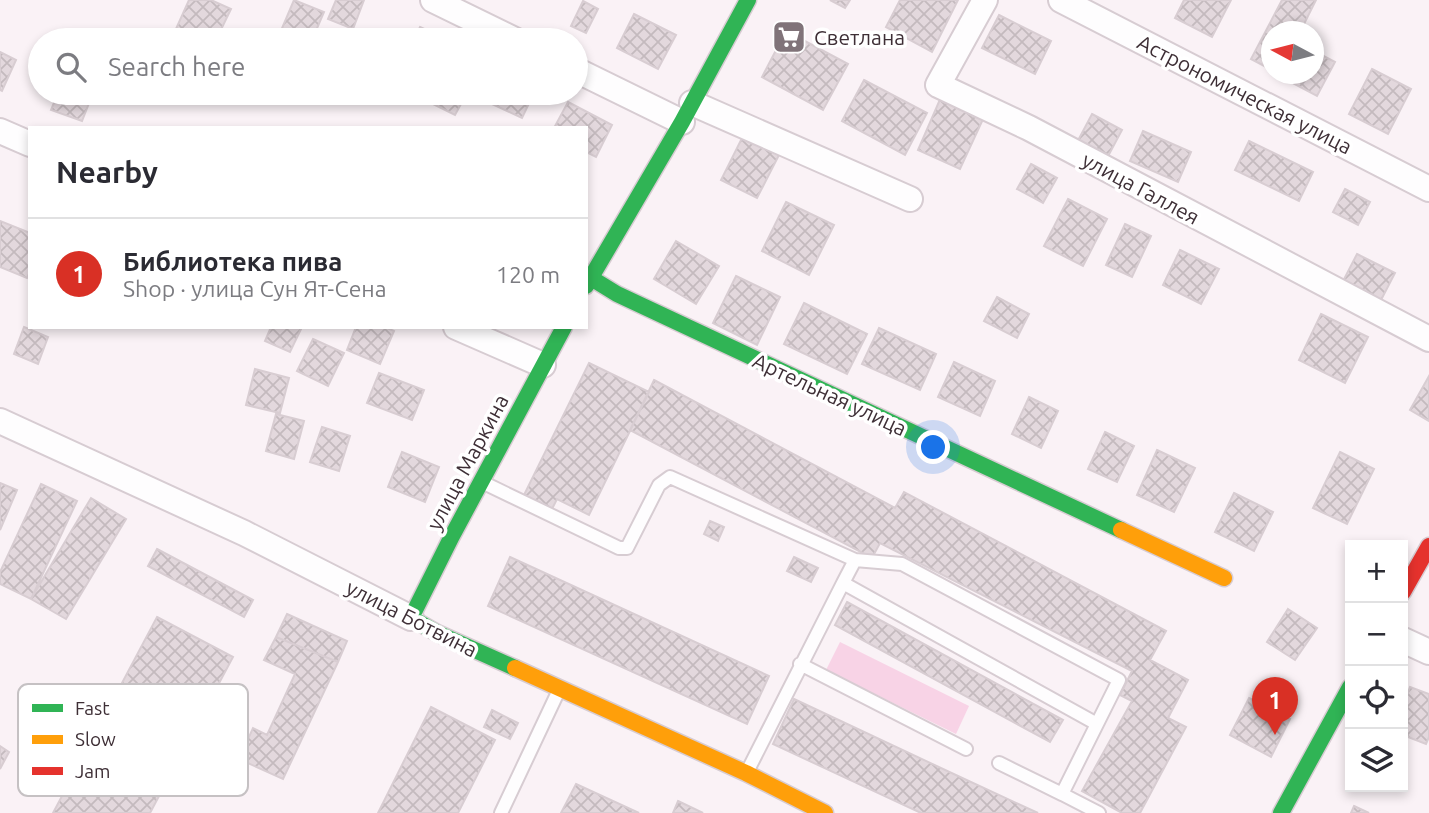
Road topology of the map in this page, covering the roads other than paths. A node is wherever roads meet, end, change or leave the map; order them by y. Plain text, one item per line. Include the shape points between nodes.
1 (433, 0) edge
2 (748, 0) edge
3 (985, 0) edge
4 (1060, 0) edge
5 (490, 28) edge
6 (588, 75) edge
7 (687, 113) junction
8 (0, 131) edge
9 (28, 143) edge
10 (1429, 189) edge
11 (909, 199) dead end
12 (588, 282) edge
13 (461, 329) edge
14 (563, 329) edge
15 (1429, 339) edge
16 (543, 365) junction
17 (0, 421) edge
18 (480, 482) junction
19 (1429, 546) edge
20 (855, 560) junction
21 (1224, 578) dead end
22 (843, 583) junction
23 (1408, 583) edge
24 (411, 618) junction
25 (1408, 642) edge
26 (1429, 652) edge
27 (800, 664) junction
28 (560, 688) junction
29 (1345, 696) edge
30 (1097, 724) junction
31 (966, 749) dead end
32 (999, 763) dead end
33 (746, 773) junction
34 (1062, 794) junction
35 (501, 813) edge
36 (825, 813) edge
37 (1099, 813) edge
38 (1280, 813) edge

1 - 5 street
2 - 7 street
3 - 15 street, улица Галлея via 938,85 1029,128
4 - 10 street, Астрономическая улица
6 - 7 street
7 - 11 street
7 - 12 street
8 - 9 street
12 - 21 street, Артельная улица
13 - 16 street
14 - 16 street, улица Маркина
16 - 18 street, улица Маркина
17 - 24 street, улица Ботвина via 244,533
18 - 20 lane via 627,548 659,485 670,477
18 - 24 street, улица Маркина
19 - 23 street
20 - 22 lane
20 - 30 lane via 902,565 1119,680
22 - 27 lane
22 - 30 lane
24 - 28 street, улица Ботвина
25 - 26 street
27 - 31 lane
27 - 33 lane
28 - 33 street, улица Ботвина
28 - 35 lane
29 - 38 street
30 - 34 lane
32 - 34 lane
33 - 36 street, улица Ботвина
34 - 37 lane

